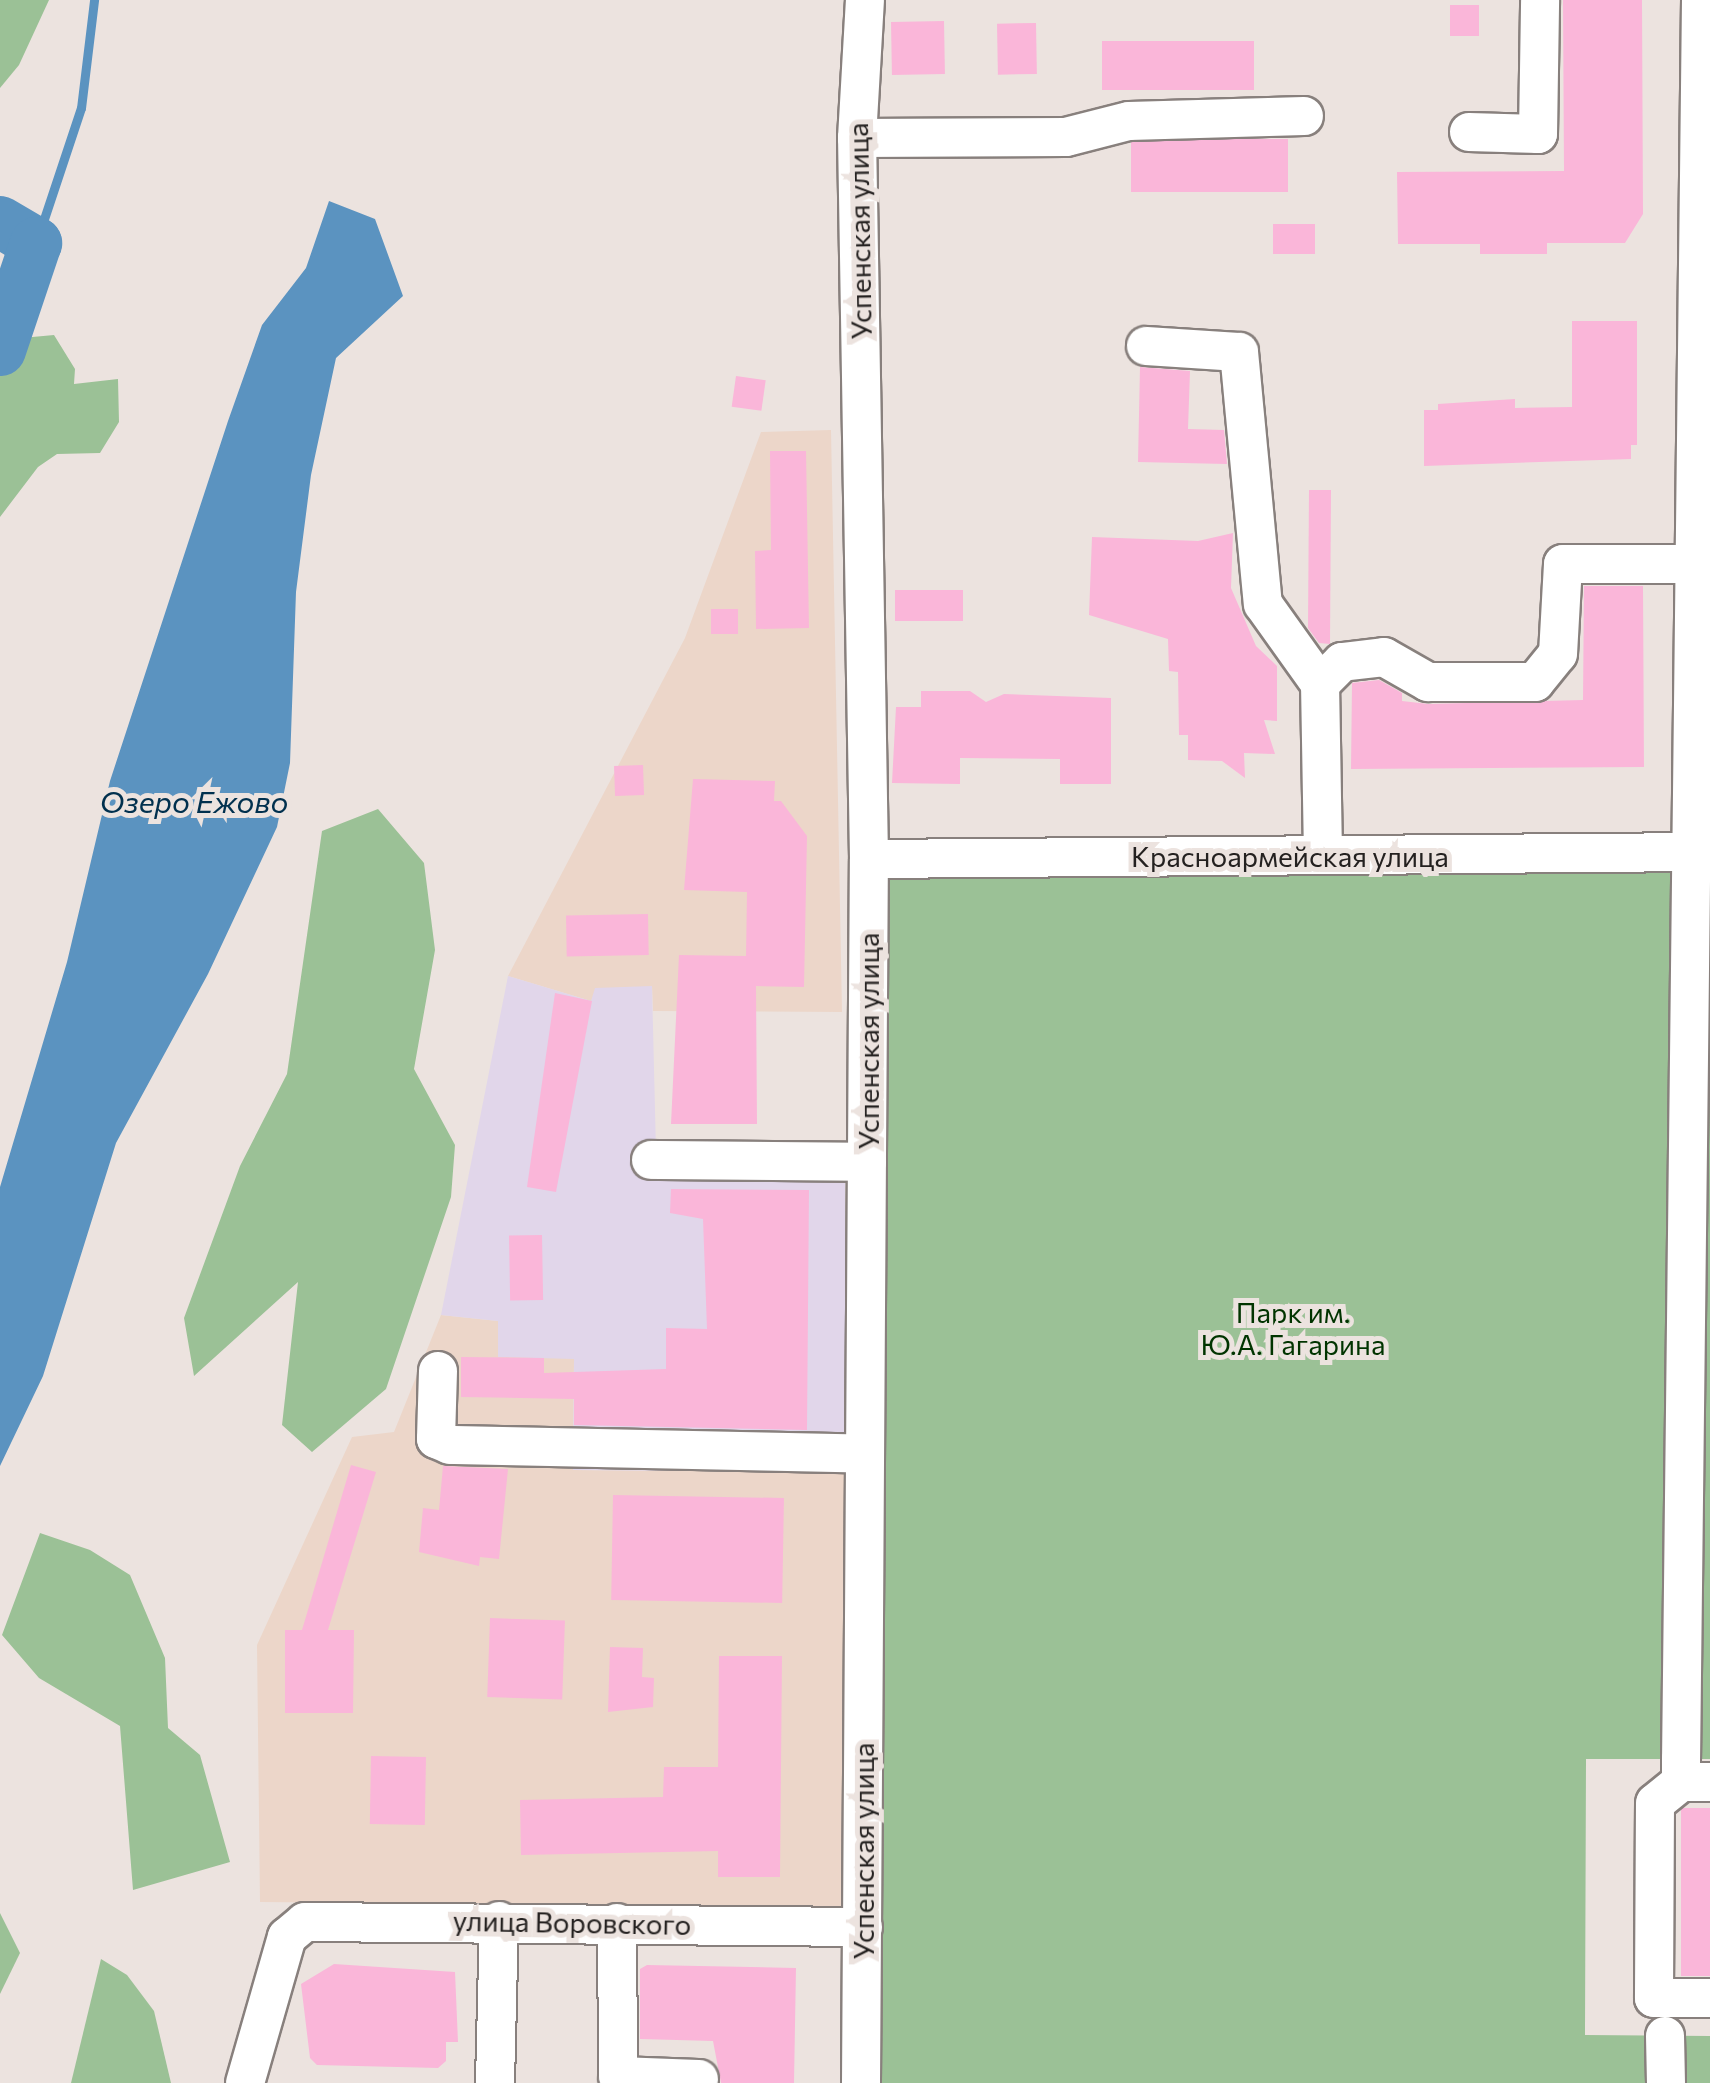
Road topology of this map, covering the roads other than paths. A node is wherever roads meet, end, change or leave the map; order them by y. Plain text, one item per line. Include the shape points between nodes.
1 (865, 0) edge
2 (1540, 0) edge
3 (1701, 0) edge
4 (1704, 114) edge
5 (1304, 116) dead end
6 (1470, 132) dead end
7 (856, 138) junction
8 (1146, 346) dead end
9 (1702, 448) edge
10 (1694, 564) junction
11 (1320, 684) junction
12 (1700, 852) edge
13 (1323, 856) junction
14 (869, 859) junction
15 (651, 1160) dead end
16 (866, 1162) junction
17 (1698, 1272) edge
18 (438, 1371) dead end
19 (864, 1454) junction
20 (1696, 1782) edge
21 (500, 1921) junction
22 (617, 1923) junction
23 (862, 1927) junction
24 (1710, 1998) edge
25 (1665, 2036) dead end
26 (698, 2079) dead end
27 (245, 2083) edge
28 (496, 2083) edge
29 (861, 2083) edge
30 (1666, 2083) edge

1 - 7 street, Успенская улица
2 - 6 street via 1538,134
3 - 4 street
4 - 9 street
5 - 7 street via 1128,121 1066,137
7 - 14 street, Успенская улица
8 - 11 street via 1239,352 1263,604
9 - 10 street
10 - 11 street via 1563,564 1558,654 1536,682 1428,682 1384,658 1342,662
10 - 12 street
11 - 13 street
12 - 13 street, Красноармейская улица
12 - 17 street
13 - 14 street, Красноармейская улица
14 - 16 street, Успенская улица
15 - 16 street
16 - 19 street, Успенская улица
17 - 20 street
18 - 19 street via 436,1439 450,1445
19 - 23 street, Успенская улица
20 - 24 street via 1655,1803 1654,1998
21 - 22 street, улица Воровского
21 - 27 street, улица Воровского via 305,1922 287,1937
21 - 28 street
22 - 23 street, улица Воровского
22 - 26 street via 618,2076
23 - 29 street, Успенская улица
25 - 30 street

